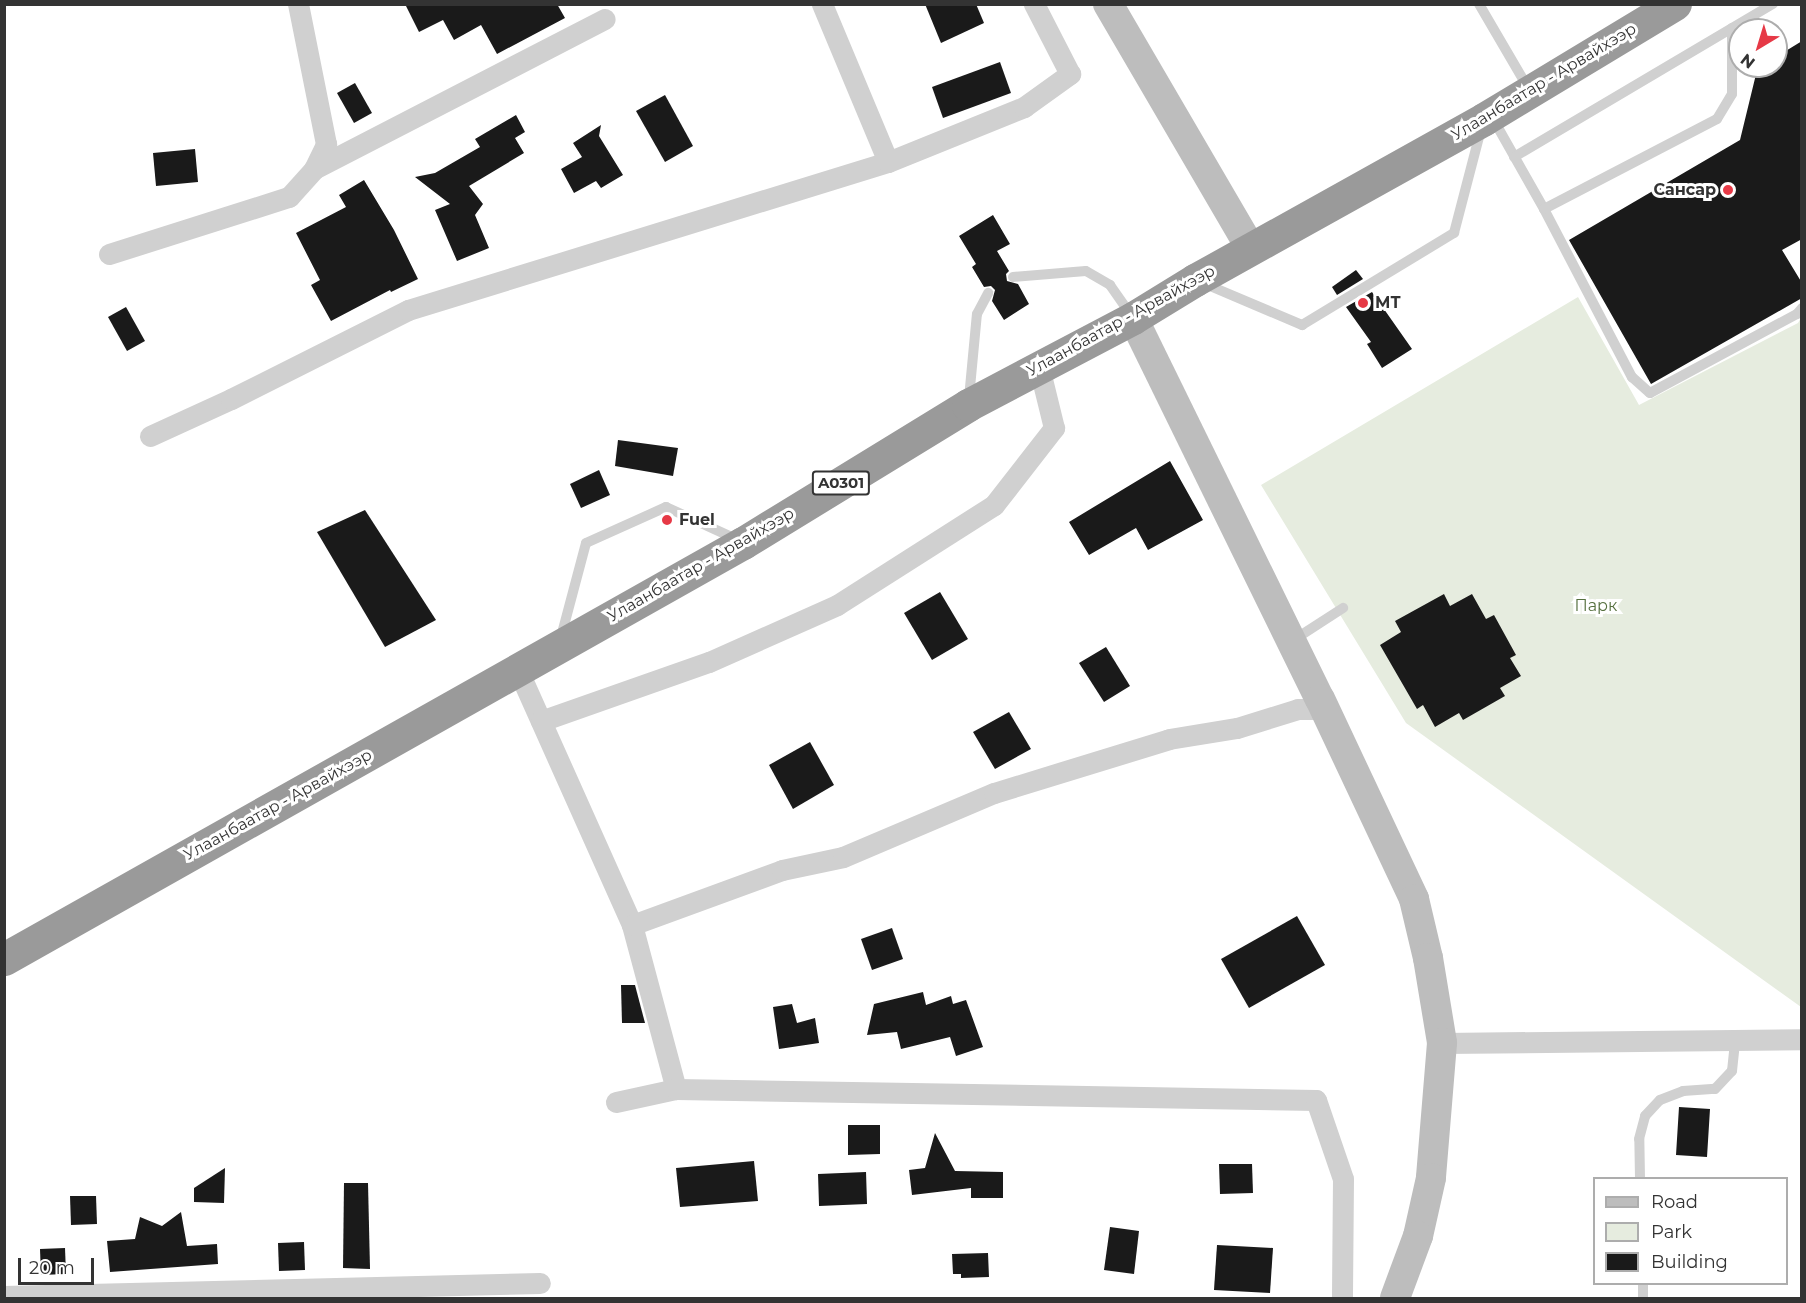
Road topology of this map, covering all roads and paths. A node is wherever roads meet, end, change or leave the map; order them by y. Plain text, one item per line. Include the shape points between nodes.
1 (298, 4) edge
2 (822, 4) edge
3 (1035, 4) edge
4 (1108, 4) edge
5 (1479, 4) edge
6 (1773, 4) edge
7 (1661, 8) edge
8 (1749, 18) edge
9 (605, 20) dead end
10 (1728, 30) edge
11 (1732, 78) edge
12 (1530, 91) junction
13 (1487, 116) junction
14 (1514, 157) junction
15 (888, 162) junction
16 (314, 169) junction
17 (1544, 209) junction
18 (1251, 249) junction
19 (109, 254) dead end
20 (1013, 277) dead end
21 (1195, 280) junction
22 (988, 293) dead end
23 (1802, 308) edge
24 (1133, 318) junction
25 (1039, 367) junction
26 (968, 405) junction
27 (150, 436) dead end
28 (743, 543) junction
29 (1343, 608) dead end
30 (1292, 641) junction
31 (558, 646) junction
32 (518, 670) junction
33 (1325, 709) junction
34 (541, 721) junction
35 (632, 925) junction
36 (4, 958) edge
37 (1735, 1040) junction
38 (1802, 1040) edge
39 (1442, 1043) junction
40 (676, 1089) junction
41 (616, 1102) dead end
42 (1640, 1177) edge
43 (540, 1283) dead end
44 (4, 1296) edge
45 (1342, 1299) edge
46 (1395, 1299) edge

1 - 16 street via 326,144
2 - 15 street
3 - 15 street via 1070,74 1024,107
4 - 18 street
5 - 12 lane
6 - 8 lane
7 - 12 highway, Улаанбаатар - Арвайхээр / A0301
9 - 16 street
10 - 14 lane
11 - 17 lane via 1732,94 1717,119
12 - 13 highway, Улаанбаатар - Арвайхээр / A0301
13 - 14 lane
13 - 18 highway, Улаанбаатар - Арвайхээр / A0301
13 - 21 lane via 1454,233 1302,325
14 - 17 lane
15 - 27 street via 408,310
16 - 19 street via 290,197
17 - 23 lane via 1632,378 1650,393
18 - 21 highway, Улаанбаатар - Арвайхээр / A0301
20 - 24 lane via 1086,271 1110,285
21 - 24 highway, Улаанбаатар - Арвайхээр / A0301
22 - 26 lane via 977,314
24 - 25 highway, Улаанбаатар - Арвайхээр / A0301
24 - 30 street
25 - 26 highway, Улаанбаатар - Арвайхээр / A0301
25 - 34 street via 1054,428 994,505 837,605 709,662
26 - 28 highway, Улаанбаатар - Арвайхээр / A0301
28 - 31 highway, Улаанбаатар - Арвайхээр / A0301
28 - 31 lane via 666,507 586,543
29 - 30 lane
30 - 33 street
31 - 32 highway, Улаанбаатар - Арвайхээр / A0301
32 - 34 street
32 - 36 highway, Улаанбаатар - Арвайхээр / A0301
33 - 35 street via 1298,709 1237,728 1169,739 994,793 843,857 782,870
33 - 39 street via 1414,899
34 - 35 street
35 - 40 street
37 - 38 street
37 - 39 street
37 - 42 lane via 1732,1071 1715,1089 1683,1091 1660,1100 1645,1116 1639,1139
39 - 46 street via 1431,1178 1418,1236
40 - 41 street
40 - 45 street via 1316,1100 1342,1179
43 - 44 street

